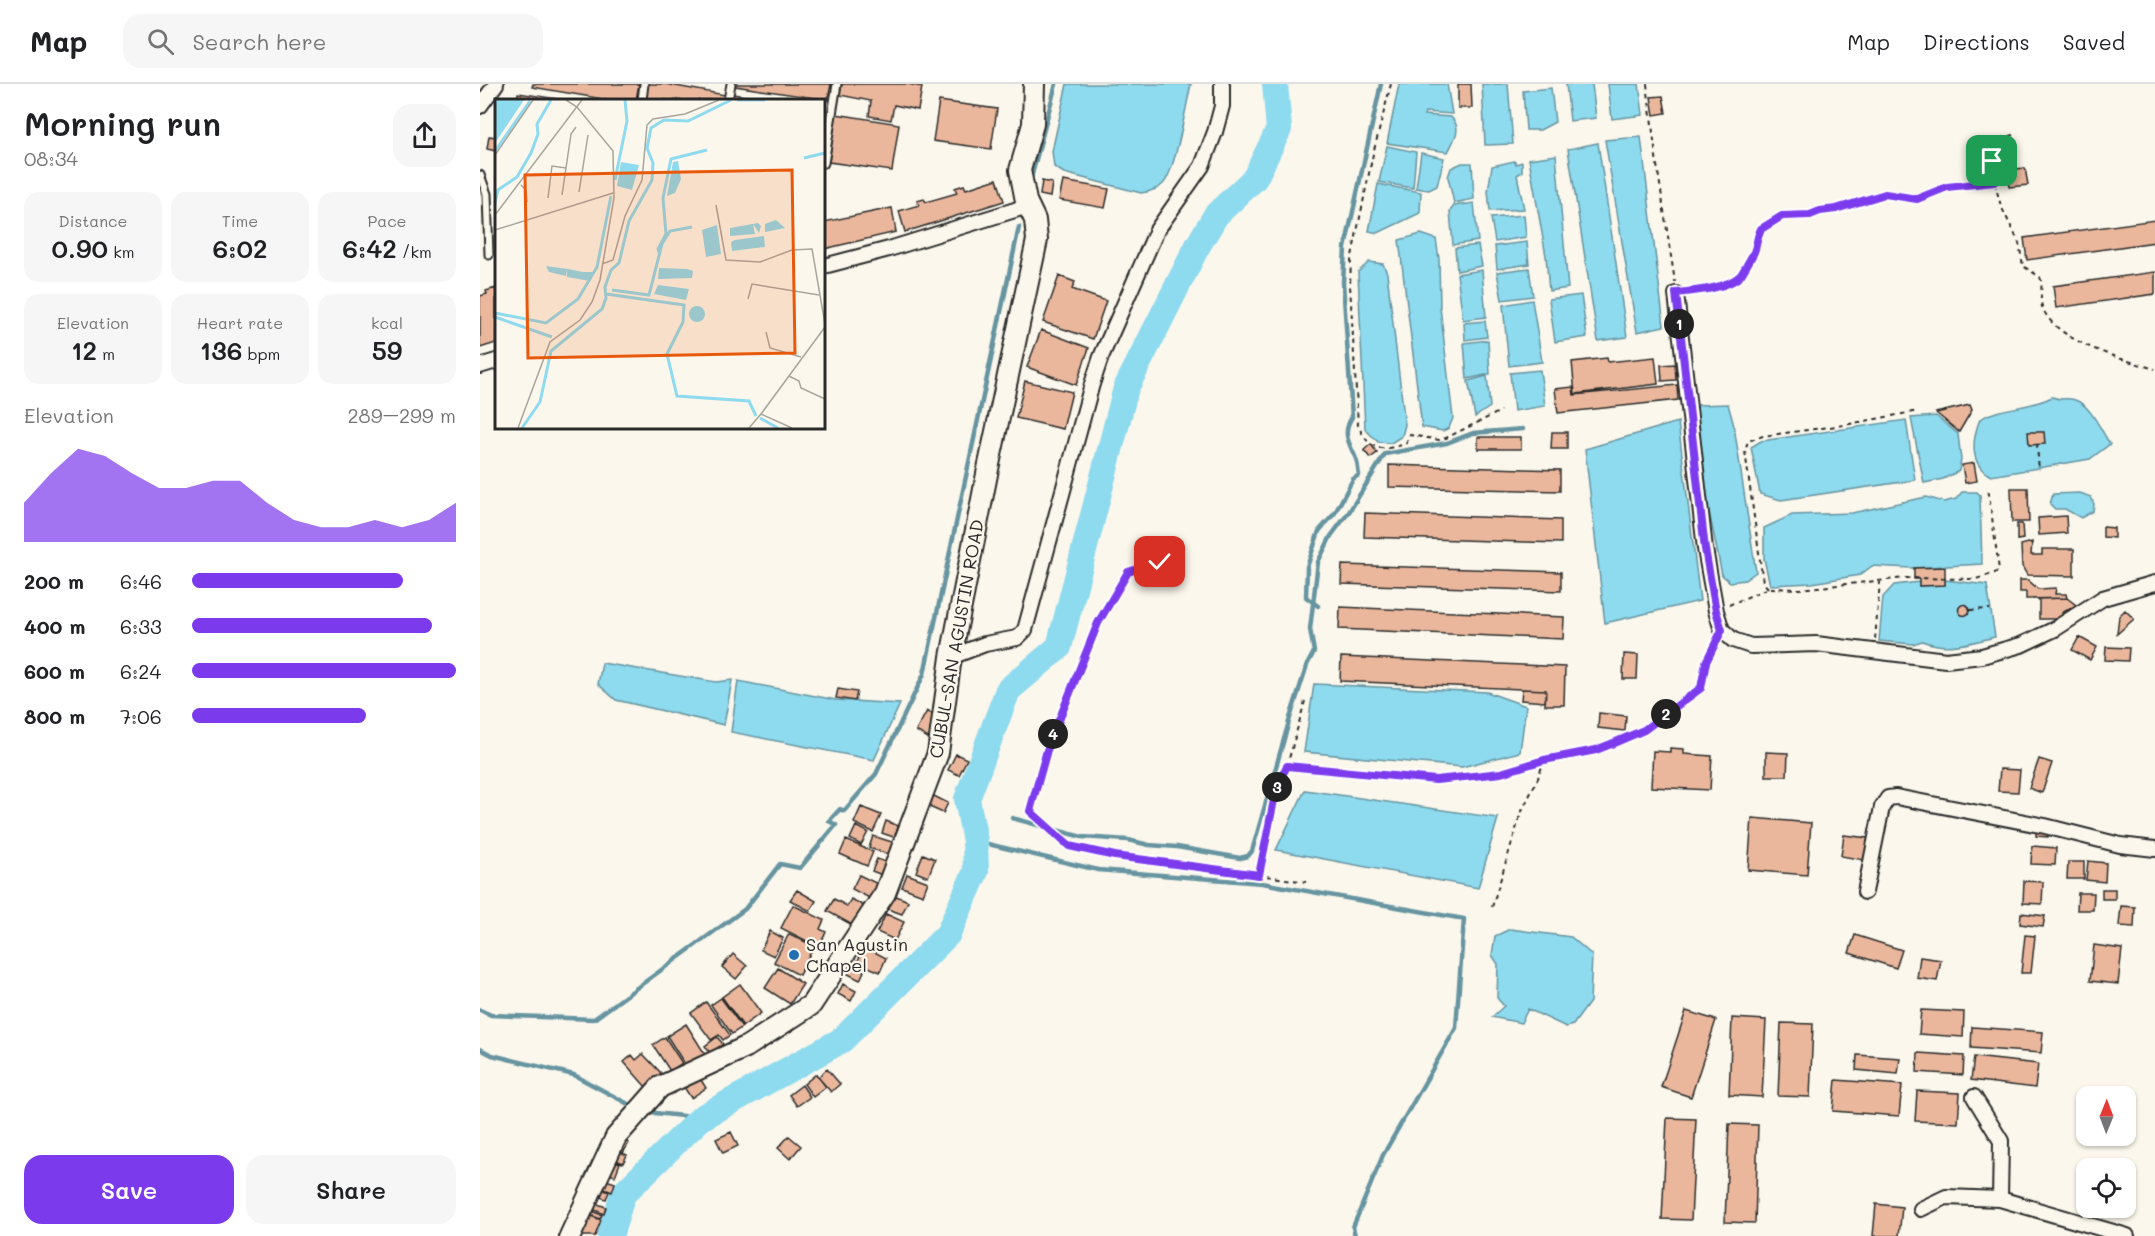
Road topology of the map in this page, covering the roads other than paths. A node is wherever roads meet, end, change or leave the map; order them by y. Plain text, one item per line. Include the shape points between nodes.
1 (496, 84) edge
2 (644, 84) edge
3 (731, 84) edge
4 (837, 84) edge
5 (1034, 84) edge
6 (1222, 84) edge
7 (642, 99) edge
8 (729, 99) edge
9 (480, 106) edge
10 (825, 157) edge
11 (480, 175) edge
12 (1028, 206) junction
13 (489, 255) dead end
14 (825, 266) edge
15 (1676, 293) road end
16 (495, 361) edge
17 (480, 366) edge
18 (2155, 583) edge
19 (951, 657) junction
20 (2155, 849) edge
21 (1865, 892) dead end
22 (1974, 1097) dead end
23 (2000, 1199) junction
24 (1922, 1209) dead end
25 (570, 1236) edge
26 (2127, 1236) edge

1 - 9 street
2 - 7 lane
3 - 8 lane
4 - 10 lane
5 - 12 street, CUBUL-SAN AGUSTIN ROAD via 1033,124 1020,170
6 - 19 street via 1220,115 1202,166 1157,230 1101,357 1025,630 1007,642 985,644
11 - 13 lane via 487,194
12 - 14 street
12 - 19 street, CUBUL-SAN AGUSTIN ROAD via 1035,220 1037,240
15 - 18 street via 1705,549 1716,611 1722,630 1733,640 1751,646 1816,644 1946,660 1982,656 2021,645 2055,629 2103,598
16 - 17 street
19 - 25 street, CUBUL-SAN AGUSTIN ROAD via 938,753 885,893 823,989 811,1005 746,1047 660,1088 616,1137
20 - 21 street via 1888,798 1882,807
22 - 23 street via 2001,1141
23 - 24 street via 1946,1197
23 - 26 street

